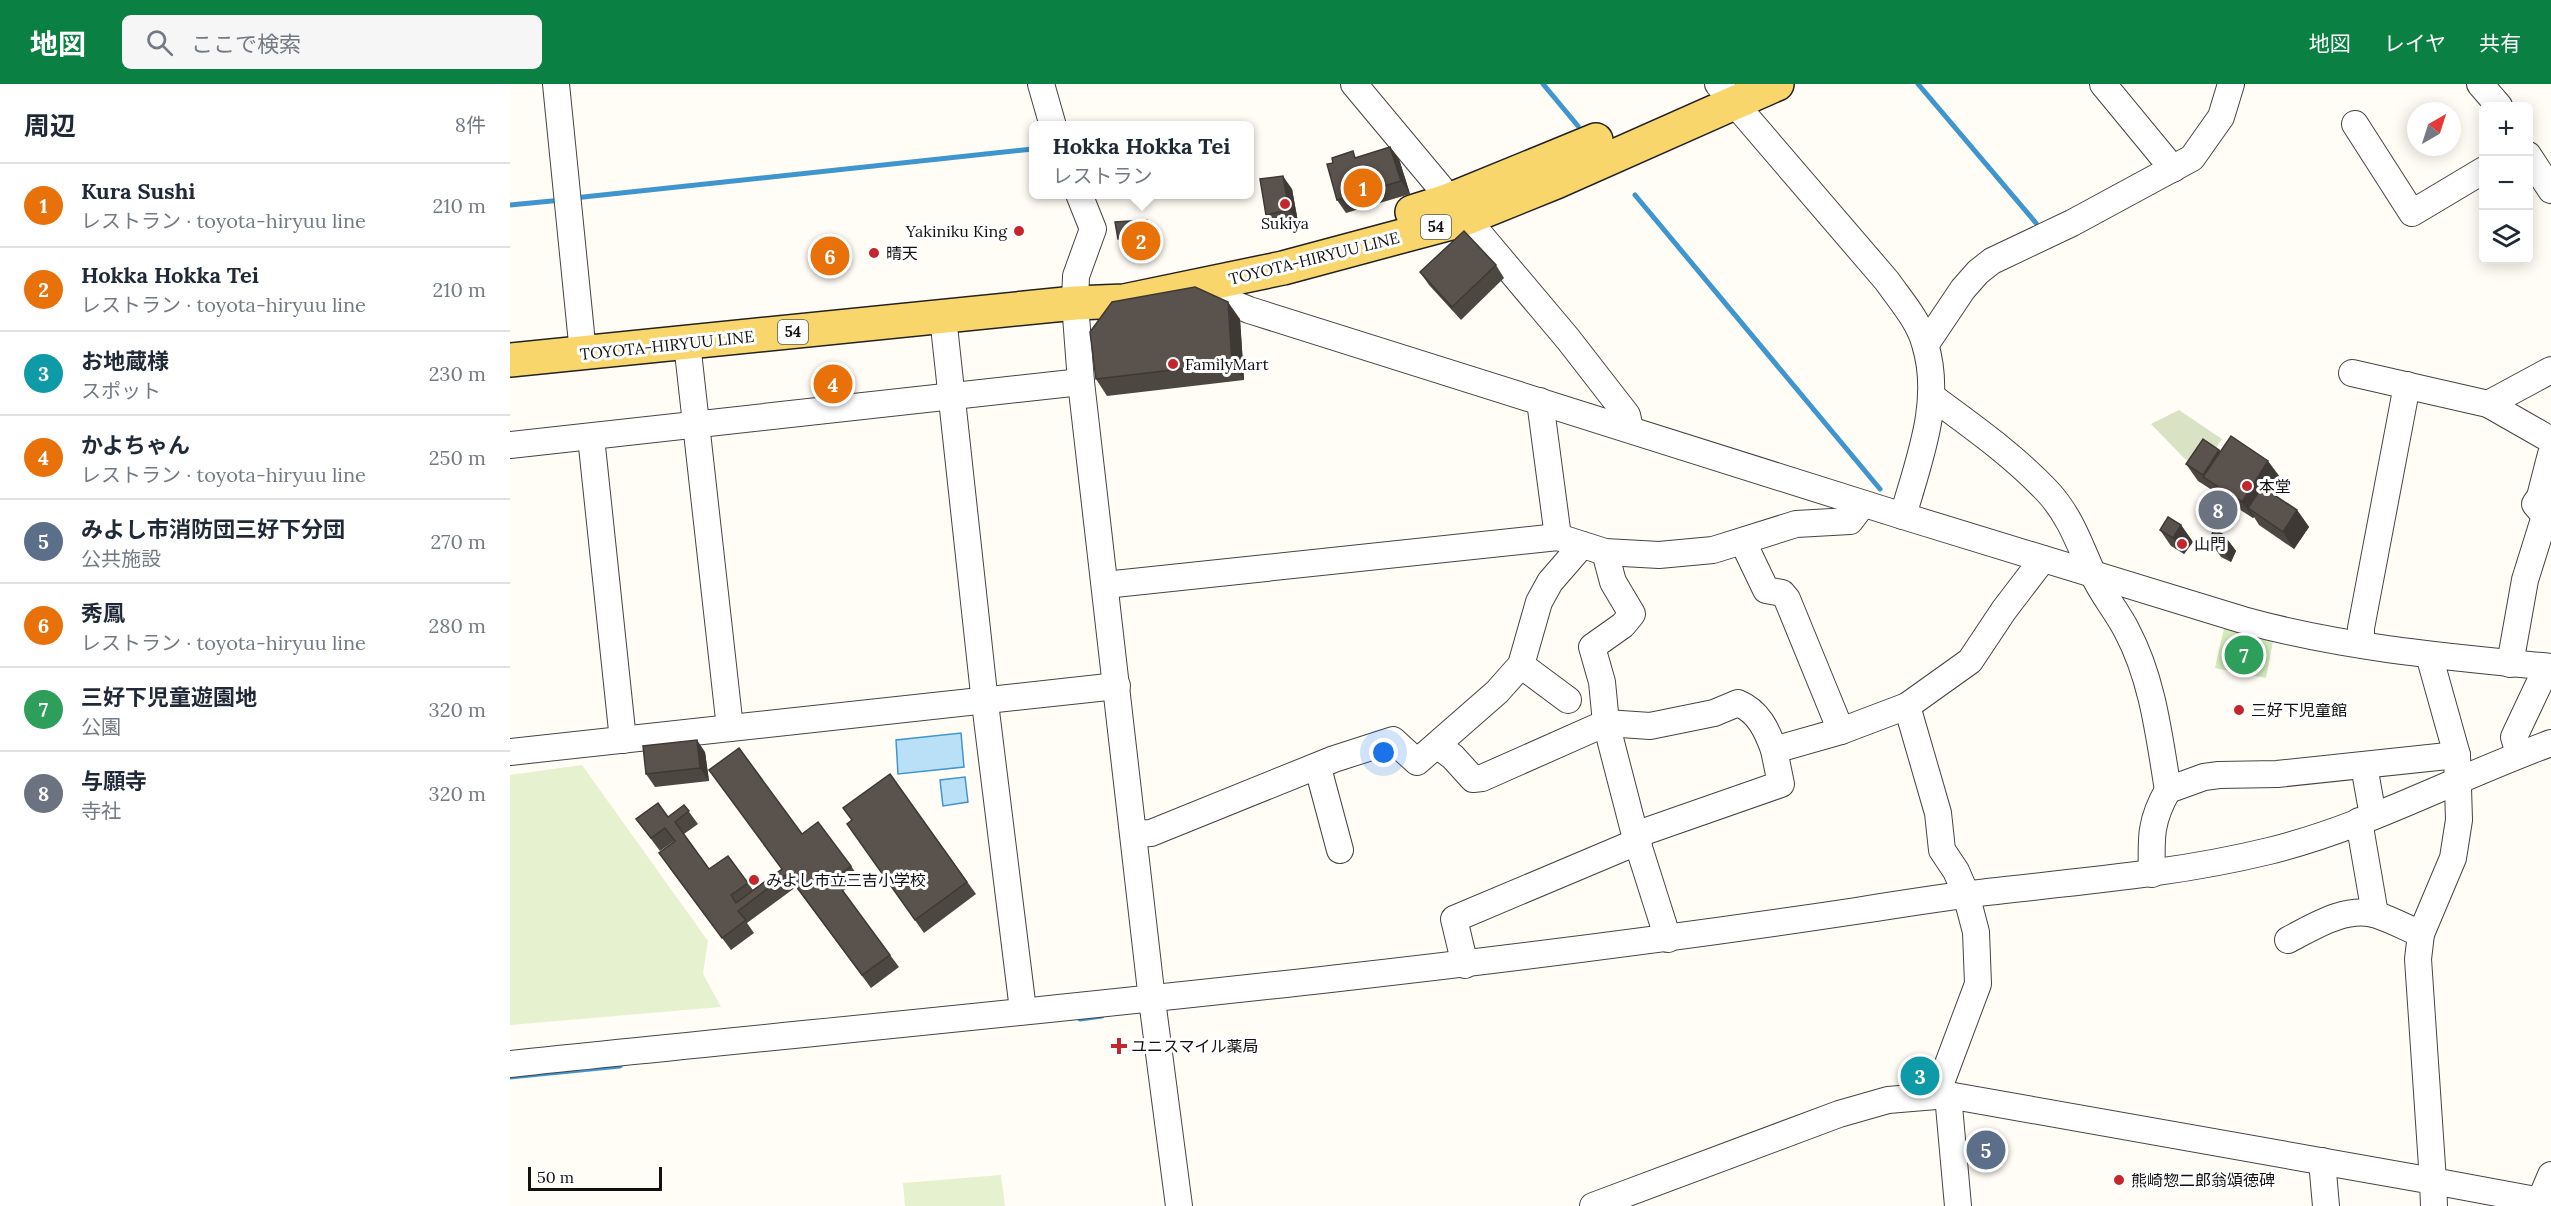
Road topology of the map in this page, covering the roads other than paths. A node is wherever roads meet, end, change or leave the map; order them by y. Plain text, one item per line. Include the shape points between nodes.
1 (556, 84) edge
2 (1041, 84) edge
3 (1354, 84) edge
4 (1777, 84) edge
5 (2103, 84) edge
6 (2231, 84) edge
7 (2480, 84) edge
8 (1726, 90) edge
9 (2496, 102) edge
10 (1052, 121) edge
11 (2355, 124) dead end
12 (2530, 156) edge
13 (2173, 169) junction
14 (2479, 173) edge
15 (2551, 190) edge
16 (1082, 199) edge
17 (1455, 210) junction
18 (1193, 287) junction
19 (1075, 303) junction
20 (943, 317) junction
21 (687, 343) junction
22 (1926, 345) junction
23 (583, 353) junction
24 (510, 360) edge
25 (2551, 370) edge
26 (2352, 373) dead end
27 (1081, 382) junction
28 (2408, 385) junction
29 (1931, 396) junction
30 (952, 398) junction
31 (1540, 401) junction
32 (2488, 404) junction
33 (697, 423) junction
34 (1630, 429) junction
35 (591, 437) junction
36 (2551, 440) edge
37 (510, 445) edge
38 (2551, 454) edge
39 (1863, 504) junction
40 (1903, 516) junction
41 (1558, 537) junction
42 (1743, 542) junction
43 (1593, 549) junction
44 (2043, 559) junction
45 (2092, 573) junction
46 (1105, 585) junction
47 (2361, 644) junction
48 (2429, 655) junction
49 (2510, 664) junction
50 (1521, 665) junction
51 (2549, 667) edge
52 (1117, 686) junction
53 (1568, 700) dead end
54 (985, 703) junction
55 (1907, 706) junction
56 (1606, 723) junction
57 (730, 728) junction
58 (1841, 731) junction
59 (623, 740) junction
60 (2551, 743) edge
61 (1437, 745) junction
62 (1774, 750) junction
63 (510, 752) edge
64 (2519, 754) junction
65 (2457, 755) junction
66 (2364, 766) junction
67 (1317, 768) junction
68 (2456, 782) junction
69 (2168, 790) junction
70 (2366, 818) junction
71 (1135, 834) junction
72 (1637, 838) junction
73 (1340, 850) dead end
74 (2152, 874) junction
75 (1966, 894) junction
76 (2375, 914) junction
77 (2421, 934) junction
78 (1668, 939) junction
79 (2288, 940) dead end
80 (1465, 964) junction
81 (1152, 1000) junction
82 (1023, 1010) junction
83 (510, 1064) edge
84 (1942, 1095) junction
85 (2322, 1161) junction
86 (2551, 1175) edge
87 (2433, 1194) edge
88 (1628, 1200) edge
89 (2544, 1203) edge
90 (1179, 1206) edge
91 (1593, 1206) edge
92 (1958, 1206) edge
93 (2326, 1206) edge

1 - 23 street
2 - 10 street
3 - 17 street
4 - 8 main road, TOYOTA-HIRYUU LINE / 54
5 - 13 street
6 - 13 street via 2221,117 2208,139 2192,159
7 - 9 street
8 - 17 main road, TOYOTA-HIRYUU LINE / 54
8 - 22 street via 1887,281
11 - 14 street via 2412,213
12 - 15 street
13 - 22 street via 1992,261 1963,288
16 - 19 street via 1093,229 1076,276
17 - 18 main road, TOYOTA-HIRYUU LINE / 54 via 1283,268
17 - 19 main road, TOYOTA-HIRYUU LINE / 54 via 1119,286
17 - 34 street via 1568,339 1627,415
18 - 19 main road, TOYOTA-HIRYUU LINE / 54 via 1124,301
18 - 31 street via 1249,310
19 - 20 main road, TOYOTA-HIRYUU LINE / 54
19 - 27 street
20 - 21 main road, TOYOTA-HIRYUU LINE / 54
20 - 30 street
21 - 23 main road, TOYOTA-HIRYUU LINE / 54
21 - 33 street
22 - 29 street
23 - 24 main road, TOYOTA-HIRYUU LINE / 54
25 - 32 street
26 - 28 street
27 - 30 street
27 - 46 street
28 - 32 street
28 - 47 street
29 - 40 street via 1928,427
29 - 45 street via 1983,433 2049,494 2080,540
30 - 33 street
30 - 54 street
31 - 34 street
31 - 41 street
32 - 36 street
33 - 35 street
33 - 57 street
34 - 39 street
35 - 37 street
35 - 59 street
38 - 49 street via 2535,504 2546,516 2525,580
39 - 40 street
39 - 42 street via 1850,521 1796,524
40 - 44 street
41 - 43 street
41 - 46 street
42 - 43 street via 1713,550 1659,555
42 - 58 street via 1766,590 1782,592 1786,598
43 - 50 street via 1550,582 1539,602
43 - 56 street via 1632,614 1592,646 1602,682
44 - 45 street
44 - 55 street via 1970,661
45 - 47 street via 2298,635
45 - 69 street via 2137,654 2153,703
46 - 52 street
47 - 48 street
48 - 49 street
48 - 65 street
49 - 51 street
50 - 53 street
50 - 61 street
51 - 64 street via 2514,737
52 - 54 street
52 - 71 street
54 - 57 street
54 - 82 street
55 - 58 street
55 - 75 street via 1938,813 1942,850
56 - 61 street via 1482,778 1473,779
56 - 62 street via 1650,726 1714,714 1738,704 1760,719
56 - 72 street
57 - 59 street
58 - 62 street
59 - 63 street
60 - 64 street
61 - 67 street via 1417,762 1393,740
62 - 72 street via 1781,784
64 - 68 street
65 - 66 street
65 - 68 street
66 - 69 street via 2219,775
66 - 70 street
67 - 71 street via 1151,833
67 - 73 street
68 - 70 street
68 - 77 street via 2457,844
69 - 74 street via 2156,811 2151,838
70 - 74 street via 2272,850
70 - 76 street
71 - 81 street
72 - 78 street
72 - 80 street via 1454,919
74 - 75 street
75 - 78 street
75 - 84 street via 1976,932 1978,984
76 - 77 street
76 - 79 street via 2357,913 2326,920
77 - 87 street via 2417,976
78 - 80 street
80 - 81 street
81 - 82 street
81 - 90 street
82 - 83 street
84 - 85 street
84 - 88 street via 1888,1100 1839,1114
84 - 92 street
85 - 87 street
85 - 93 street
86 - 89 street
87 - 89 street
88 - 91 street

